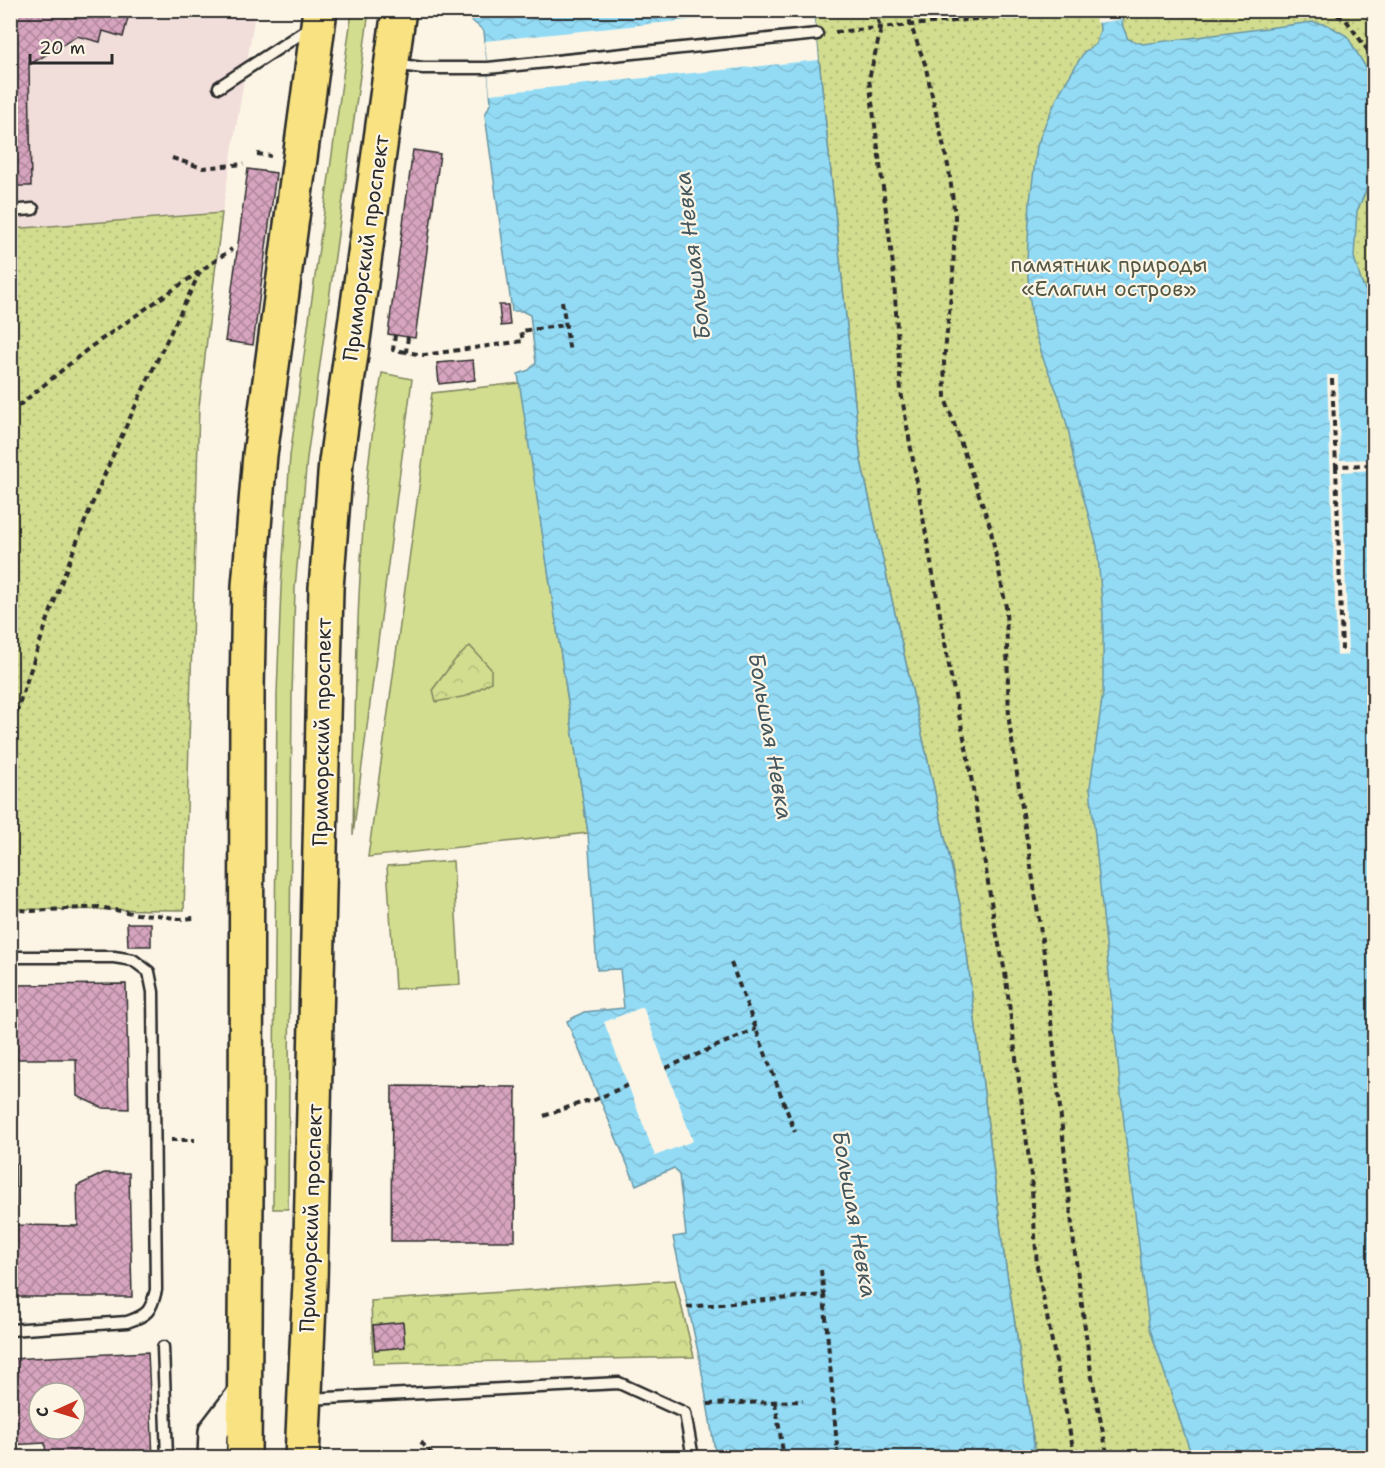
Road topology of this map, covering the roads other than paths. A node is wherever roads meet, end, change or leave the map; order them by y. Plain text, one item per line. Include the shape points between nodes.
1 (399, 10) edge
2 (320, 16) edge
3 (817, 34) road end
4 (392, 64) junction
5 (219, 87) dead end
6 (33, 209) dead end
7 (10, 211) edge
8 (10, 957) edge
9 (10, 1330) edge
10 (163, 1347) dead end
11 (245, 1389) junction
12 (304, 1399) junction
13 (167, 1458) edge
14 (212, 1458) edge
15 (244, 1458) edge
16 (302, 1458) edge
17 (693, 1458) edge

1 - 4 main road, Приморский проспект
2 - 5 lane
2 - 11 main road via 260,455 249,586
3 - 4 lane via 488,68
4 - 12 main road, Приморский проспект via 338,451 326,588
6 - 7 lane
8 - 9 lane via 114,957 133,960 149,972 153,992 156,1290 152,1306 142,1317 127,1322
10 - 13 lane
11 - 14 street via 213,1431
11 - 15 main road
12 - 16 main road, Приморский проспект
12 - 17 lane via 619,1383 685,1413

